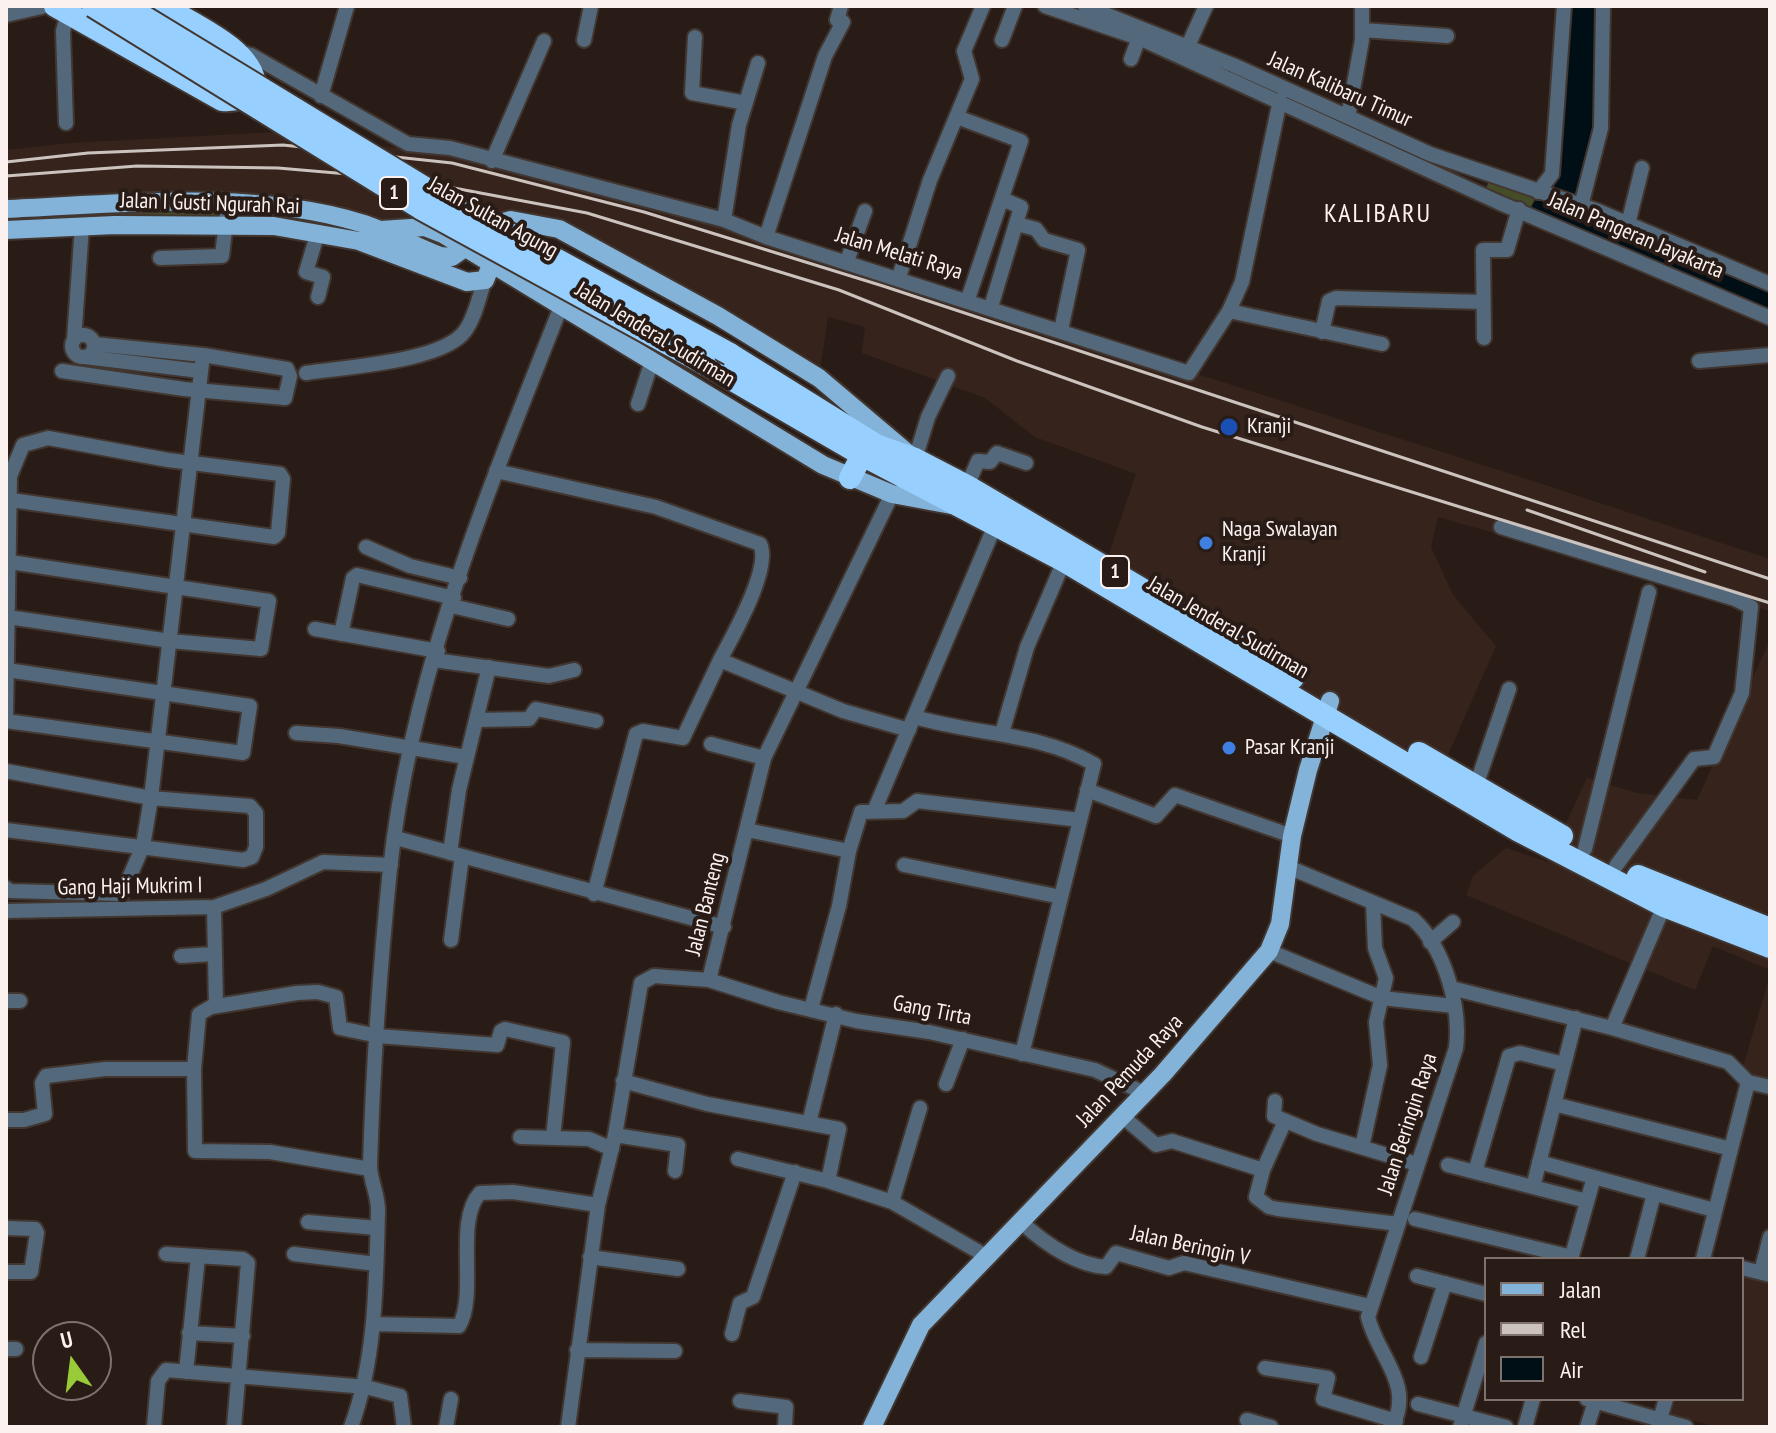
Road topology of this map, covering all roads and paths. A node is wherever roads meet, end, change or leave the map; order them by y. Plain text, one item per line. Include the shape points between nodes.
1 (46, 6) edge
2 (93, 6) edge
3 (126, 6) edge
4 (347, 6) edge
5 (591, 6) edge
6 (841, 6) edge
7 (983, 6) edge
8 (1015, 6) edge
9 (1045, 6) edge
10 (1085, 6) edge
11 (1206, 6) edge
12 (1362, 6) edge
13 (1564, 6) edge
14 (1603, 6) edge
15 (170, 7) edge
16 (62, 10) edge
17 (6, 15) edge
18 (1362, 30) junction
19 (1447, 36) dead end
20 (695, 37) dead end
21 (1139, 38) junction
22 (584, 40) dead end
23 (1002, 40) dead end
24 (544, 41) dead end
25 (1187, 48) junction
26 (233, 50) junction
27 (1131, 59) dead end
28 (758, 63) dead end
29 (321, 96) junction
30 (1280, 100) junction
31 (746, 103) junction
32 (957, 117) junction
33 (1348, 117) junction
34 (66, 123) dead end
35 (492, 161) junction
36 (1642, 168) dead end
37 (1450, 169) junction
38 (1496, 179) junction
39 (1538, 192) junction
40 (1484, 195) junction
41 (1002, 199) junction
42 (228, 204) junction
43 (1581, 206) junction
44 (6, 209) edge
45 (1519, 209) junction
46 (865, 211) dead end
47 (724, 220) junction
48 (528, 223) junction
49 (224, 224) junction
50 (1017, 224) junction
51 (1628, 224) junction
52 (82, 226) junction
53 (6, 230) edge
54 (318, 232) junction
55 (766, 237) junction
56 (467, 249) junction
57 (160, 258) dead end
58 (847, 261) junction
59 (489, 273) junction
60 (899, 277) junction
61 (1770, 284) edge
62 (318, 297) dead end
63 (968, 299) junction
64 (1483, 302) junction
65 (991, 307) junction
66 (560, 309) junction
67 (1229, 311) junction
68 (1770, 318) edge
69 (1061, 330) junction
70 (1322, 332) junction
71 (1484, 338) dead end
72 (74, 340) junction
73 (94, 344) junction
74 (1382, 344) dead end
75 (203, 355) junction
76 (1770, 355) edge
77 (85, 357) junction
78 (1699, 361) dead end
79 (651, 364) junction
80 (62, 371) dead end
81 (200, 371) junction
82 (306, 373) dead end
83 (948, 376) dead end
84 (198, 389) junction
85 (638, 404) dead end
86 (870, 450) junction
87 (915, 459) junction
88 (189, 462) junction
89 (1026, 463) dead end
90 (496, 471) junction
91 (850, 478) junction
92 (892, 494) junction
93 (964, 496) junction
94 (11, 500) junction
95 (996, 523) junction
96 (184, 526) junction
97 (1501, 527) dead end
98 (366, 547) dead end
99 (1064, 561) junction
100 (10, 562) junction
101 (460, 578) junction
102 (178, 587) junction
103 (1649, 592) dead end
104 (453, 602) junction
105 (8, 617) junction
106 (508, 619) dead end
107 (315, 629) dead end
108 (341, 634) junction
109 (170, 641) junction
110 (436, 656) junction
111 (720, 660) junction
112 (489, 667) junction
113 (7, 670) edge
114 (574, 670) dead end
115 (1509, 689) dead end
116 (797, 690) junction
117 (165, 692) junction
118 (1327, 707) junction
119 (6, 715) edge
120 (476, 720) junction
121 (6, 721) edge
122 (596, 721) dead end
123 (912, 723) junction
124 (296, 733) dead end
125 (1002, 733) junction
126 (158, 744) junction
127 (711, 744) dead end
128 (408, 747) junction
129 (466, 757) junction
130 (764, 758) junction
131 (6, 771) edge
132 (1476, 786) junction
133 (1087, 790) junction
134 (151, 798) junction
135 (875, 809) junction
136 (1509, 815) junction
137 (1080, 820) junction
138 (6, 830) edge
139 (747, 830) junction
140 (1292, 836) junction
141 (396, 838) junction
142 (143, 846) junction
143 (1585, 849) junction
144 (849, 851) junction
145 (456, 855) junction
146 (391, 865) junction
147 (904, 865) dead end
148 (1616, 866) junction
149 (1288, 867) junction
150 (6, 888) edge
151 (594, 894) junction
152 (1061, 897) junction
153 (1373, 903) junction
154 (1664, 906) junction
155 (214, 907) junction
156 (6, 911) edge
157 (1453, 922) dead end
158 (724, 927) junction
159 (1770, 929) edge
160 (451, 940) dead end
161 (1430, 942) junction
162 (1770, 947) edge
163 (1269, 951) junction
164 (213, 954) junction
165 (181, 956) dead end
166 (709, 980) junction
167 (1458, 989) junction
168 (1382, 998) junction
169 (216, 1006) junction
170 (1454, 1006) junction
171 (811, 1009) junction
172 (836, 1014) junction
173 (1576, 1018) junction
174 (1612, 1028) junction
175 (378, 1036) junction
176 (963, 1039) junction
177 (1022, 1054) junction
178 (1564, 1064) junction
179 (194, 1069) junction
180 (623, 1081) junction
181 (1748, 1082) junction
182 (946, 1084) dead end
183 (1770, 1087) edge
184 (1144, 1093) junction
185 (1275, 1101) dead end
186 (1554, 1104) junction
187 (920, 1108) dead end
188 (1122, 1116) junction
189 (6, 1120) edge
190 (1285, 1121) junction
191 (809, 1123) junction
192 (7, 1134) edge
193 (520, 1137) dead end
194 (553, 1138) junction
195 (614, 1142) junction
196 (1362, 1147) junction
197 (1731, 1149) junction
198 (738, 1159) dead end
199 (1539, 1162) junction
200 (1417, 1164) junction
201 (1448, 1165) dead end
202 (370, 1169) junction
203 (1263, 1170) junction
204 (675, 1171) dead end
205 (795, 1172) junction
206 (1475, 1172) junction
207 (1594, 1177) junction
208 (828, 1181) junction
209 (1533, 1187) junction
210 (1654, 1194) junction
211 (1587, 1201) junction
212 (892, 1202) junction
213 (598, 1205) junction
214 (1714, 1210) junction
215 (1415, 1219) dead end
216 (1020, 1221) junction
217 (308, 1222) dead end
218 (1398, 1224) junction
219 (6, 1228) edge
220 (377, 1228) junction
221 (1770, 1237) edge
222 (166, 1254) dead end
223 (294, 1254) dead end
224 (986, 1256) junction
225 (198, 1257) junction
226 (590, 1257) junction
227 (1568, 1257) edge
228 (1572, 1257) edge
229 (1638, 1257) edge
230 (1703, 1257) edge
231 (376, 1264) junction
232 (678, 1269) dead end
233 (1744, 1269) edge
234 (6, 1272) edge
235 (1765, 1274) edge
236 (1417, 1276) dead end
237 (1445, 1283) junction
238 (1484, 1293) edge
239 (1370, 1306) junction
240 (373, 1324) junction
241 (189, 1333) junction
242 (732, 1334) dead end
243 (243, 1336) junction
244 (577, 1350) junction
245 (1484, 1350) edge
246 (675, 1351) dead end
247 (1421, 1357) dead end
248 (1265, 1368) dead end
249 (186, 1372) junction
250 (240, 1379) junction
251 (366, 1387) junction
252 (451, 1399) dead end
253 (740, 1401) dead end
254 (1532, 1401) edge
255 (1591, 1401) edge
256 (1594, 1401) edge
257 (1665, 1401) edge
258 (1418, 1404) dead end
259 (1247, 1420) dead end
260 (1462, 1422) edge
261 (1659, 1423) edge
262 (1394, 1424) edge
263 (154, 1427) edge
264 (234, 1427) edge
265 (351, 1427) edge
266 (404, 1427) edge
267 (446, 1427) edge
268 (568, 1427) edge
269 (785, 1427) edge
270 (872, 1427) edge
271 (1271, 1427) edge
272 (1506, 1427) edge
273 (1525, 1427) edge
274 (1587, 1427) edge
275 (1686, 1427) edge

1 - 17 street
2 - 86 highway, Jalan Sultan Agung / 1, bridge via 420,208
3 - 86 highway, Jalan Sultan Agung / 1, bridge via 425,188 730,354
4 - 29 street
5 - 22 street
6 - 55 street via 837,20 843,22 825,56
7 - 32 street via 964,51 972,77
8 - 23 street
9 - 21 street, Jalan Kalibaru Timur
10 - 25 street, Jalan Kalibaru Timur
11 - 25 street
12 - 18 street
13 - 39 street via 1552,174
14 - 43 street via 1601,128
15 - 26 highway
16 - 26 highway via 222,100 243,98 255,85 251,69
16 - 34 street
18 - 19 street
18 - 33 street
20 - 31 street via 692,93
21 - 27 street
21 - 30 street, Jalan Kalibaru Timur
24 - 35 street
25 - 33 street, Jalan Kalibaru Timur
26 - 29 street, Jalan Melati Raya
28 - 31 street
29 - 35 street, Jalan Melati Raya via 408,144 450,148
30 - 37 street, Jalan Kalibaru Timur
30 - 67 street, Jalan Melati Raya via 1247,262
31 - 47 street
32 - 41 street via 1020,139
32 - 60 street
33 - 37 street, Jalan Kalibaru Timur
35 - 47 street, Jalan Melati Raya
36 - 51 street
37 - 38 street, Jalan Kalibaru Timur
37 - 40 street, Jalan Kalibaru Timur
38 - 39 street, Jalan Kalibaru Timur
38 - 40 street
39 - 43 street, Jalan Kalibaru Timur
40 - 45 street, Jalan Pangeran Jayakarta
41 - 50 street via 1021,204
41 - 63 street
42 - 44 main road, Jalan I Gusti Ngurah Rai
42 - 49 street
42 - 56 main road, Jalan I Gusti Ngurah Rai via 315,212 440,256
43 - 51 street, Jalan Pangeran Jayakarta
45 - 64 street via 1507,250 1483,250
45 - 68 street, Jalan Pangeran Jayakarta
46 - 58 street
47 - 55 street, Jalan Melati Raya
48 - 56 main road via 500,223
48 - 59 main road via 504,236
48 - 87 main road, Jalan Jenderal Sudirman via 559,229 765,344 819,378
49 - 52 main road, Jalan I Gusti Ngurah Rai
49 - 54 main road, Jalan I Gusti Ngurah Rai
49 - 57 street via 222,256
50 - 65 street
50 - 69 street via 1036,229 1044,240 1077,249
51 - 61 street, Jalan Pangeran Jayakarta
52 - 53 main road, Jalan I Gusti Ngurah Rai
52 - 72 street
54 - 59 main road, Jalan I Gusti Ngurah Rai via 403,256 453,279
54 - 62 street via 306,272 323,277
55 - 58 street, Jalan Melati Raya
56 - 59 main road
58 - 60 street, Jalan Melati Raya
59 - 66 main road, Jalan Jenderal Sudirman via 512,279
59 - 82 street via 466,330 456,341 419,355
60 - 63 street, Jalan Melati Raya
63 - 65 street, Jalan Melati Raya
64 - 70 street via 1336,298 1329,301
64 - 71 street
65 - 69 street, Jalan Melati Raya
66 - 79 main road, Jalan Jenderal Sudirman
66 - 90 street
67 - 69 street, Jalan Melati Raya via 1189,373
67 - 70 street
70 - 74 street
72 - 73 street via 86,335
72 - 77 street via 74,352
73 - 75 street
73 - 77 street
75 - 81 street
75 - 84 street via 287,369 290,376 282,399
76 - 78 street
77 - 81 street
79 - 85 street
79 - 91 main road, Jalan Jenderal Sudirman
80 - 84 street
81 - 84 street
83 - 87 street
84 - 88 street
86 - 87 highway, Jalan Jenderal Sudirman / 1
86 - 91 highway
86 - 93 highway, Jalan Sultan Agung / 1
87 - 93 highway, Jalan Jenderal Sudirman / 1
88 - 94 street via 48,438 30,441 18,451 10,476
88 - 96 street
88 - 96 street via 280,474 283,479 277,536
89 - 93 street via 997,453 991,462 978,461
90 - 101 street
90 - 111 street via 656,507 760,544 759,571
91 - 92 main road, Jalan Jenderal Sudirman
92 - 93 main road, Jalan Jenderal Sudirman
92 - 116 street, Jalan Banteng
93 - 95 highway, Jalan Jenderal Sudirman / 1
93 - 118 highway, Jalan Jenderal Sudirman / 1
94 - 96 street
94 - 100 street
95 - 99 highway, Jalan Jenderal Sudirman / 1
95 - 123 street
96 - 102 street
97 - 148 street via 1751,605 1742,693 1714,757 1694,759
98 - 101 street via 410,566
99 - 118 highway, Jalan Jenderal Sudirman / 1
99 - 125 street via 1027,647
100 - 102 street
100 - 105 street
101 - 104 street
102 - 109 street
102 - 109 street via 268,599 263,648
103 - 143 street
104 - 106 street
104 - 108 street via 357,575
104 - 110 street
105 - 109 street
105 - 113 street
107 - 108 street
108 - 110 street
109 - 117 street
110 - 112 street
110 - 128 street
111 - 116 street
111 - 151 street via 683,738 636,734
112 - 114 street via 549,676
112 - 120 street
113 - 117 street
113 - 119 street
115 - 132 street
116 - 123 street via 843,711
116 - 130 street, Jalan Banteng
117 - 126 street
117 - 126 street via 248,704 245,752
118 - 132 highway, Jalan Jenderal Sudirman / 1
118 - 136 highway, Jalan Jenderal Sudirman / 1
118 - 140 main road, Jalan Pemuda Raya
120 - 122 street via 529,719 536,709
120 - 129 street
121 - 126 street
123 - 125 street
123 - 135 street
124 - 128 street
125 - 133 street via 1060,746 1093,764
126 - 134 street
127 - 130 street
128 - 129 street
128 - 141 street
129 - 145 street
130 - 139 street, Jalan Banteng
131 - 134 street
132 - 136 highway, Jalan Jenderal Sudirman / 1
133 - 137 street
133 - 140 street via 1155,816 1175,795
134 - 142 street
134 - 142 street via 252,807 256,847 252,857 243,860
135 - 137 street via 903,811 917,801
135 - 144 street via 861,812
136 - 143 highway, Jalan Jenderal Sudirman / 1
136 - 154 highway, Jalan Jenderal Sudirman / 1
137 - 152 street
138 - 142 street
139 - 144 street
139 - 158 street, Jalan Banteng
140 - 149 main road, Jalan Pemuda Raya
141 - 145 street
141 - 146 street
142 - 150 street via 122,894
143 - 148 highway, Jalan Jenderal Sudirman / 1
144 - 171 street
145 - 151 street
145 - 160 street
146 - 155 street, Gang Haji Mukrim I via 323,862
146 - 175 street
147 - 152 street
148 - 159 highway, Jalan Jenderal Sudirman / 1
149 - 153 street, Jalan Beringin Raya
149 - 163 main road, Jalan Pemuda Raya via 1280,924
151 - 158 street
152 - 177 street
153 - 161 street, Jalan Beringin Raya via 1413,919
153 - 168 street via 1375,948 1386,973
154 - 162 highway, Jalan Jenderal Sudirman / 1
154 - 174 street
155 - 156 street, Gang Haji Mukrim I
155 - 164 street
157 - 161 street
158 - 166 street, Jalan Banteng
161 - 167 street, Jalan Beringin Raya
163 - 168 street
163 - 184 main road, Jalan Pemuda Raya
164 - 165 street
164 - 169 street
166 - 171 street, Gang Tirta
166 - 180 street, Jalan Banteng via 654,976 641,983
167 - 170 street, Jalan Beringin Raya
167 - 173 street
168 - 170 street
168 - 196 street via 1376,1022 1380,1065
169 - 175 street via 297,993 334,994 340,1028
169 - 179 street via 199,1014
170 - 200 street, Jalan Beringin Raya via 1456,1048
171 - 172 street, Gang Tirta
172 - 176 street, Gang Tirta
172 - 191 street
173 - 174 street
173 - 178 street
174 - 181 street via 1728,1062
175 - 194 street via 497,1045 505,1029 563,1042
175 - 202 street
176 - 177 street, Gang Tirta
176 - 182 street
177 - 184 street, Gang Tirta via 1095,1070
178 - 186 street
178 - 206 street via 1520,1053 1509,1056
179 - 189 street via 105,1069 46,1076 45,1114
179 - 202 street via 195,1151 270,1152
180 - 191 street
180 - 195 street, Jalan Banteng
181 - 183 street
181 - 197 street
184 - 188 main road, Jalan Pemuda Raya
185 - 190 street via 1272,1113
186 - 197 street
186 - 199 street
187 - 212 street
188 - 203 street via 1156,1145 1172,1141
188 - 216 main road, Jalan Pemuda Raya
189 - 192 street
190 - 196 street
190 - 203 street
191 - 208 street via 841,1130
193 - 194 street
194 - 195 street
195 - 204 street via 678,1145
195 - 213 street, Jalan Banteng
196 - 200 street
197 - 214 street
198 - 205 street
199 - 207 street
199 - 209 street
200 - 218 street, Jalan Beringin Raya
201 - 206 street
202 - 220 street via 379,1209
203 - 218 street via 1256,1197 1269,1207
205 - 208 street
205 - 242 street via 753,1297 740,1303
206 - 209 street
207 - 210 street
207 - 211 street
208 - 212 street
209 - 211 street
210 - 214 street
210 - 229 street
211 - 228 street
212 - 224 street
213 - 226 street, Jalan Banteng
213 - 240 street via 513,1192 480,1193 470,1219 459,1326
214 - 230 street
215 - 227 street
216 - 224 main road, Jalan Pemuda Raya
216 - 239 street, Jalan Beringin V via 1057,1250 1094,1265 1106,1267 1114,1253 1169,1268 1184,1263
217 - 220 street
218 - 239 street, Jalan Beringin Raya
219 - 234 street via 37,1233 31,1272
220 - 231 street
221 - 235 street
222 - 225 street
223 - 231 street
224 - 270 main road, Jalan Pemuda Raya via 921,1325
225 - 241 street
225 - 243 street via 246,1260
226 - 232 street
226 - 244 street, Jalan Banteng
231 - 240 street
233 - 235 street
236 - 237 street
237 - 238 street
237 - 247 street
239 - 262 street via 1371,1331 1398,1377
240 - 251 street
241 - 243 street
241 - 249 street
243 - 250 street
244 - 246 street
244 - 268 street, Jalan Banteng
245 - 260 street
248 - 262 street via 1328,1378 1323,1399
249 - 250 street
249 - 263 street via 166,1370 158,1381
250 - 251 street
250 - 264 street
251 - 265 street
251 - 266 street via 400,1396
252 - 267 street
253 - 269 street via 786,1407
254 - 273 street
255 - 274 street
256 - 261 street
257 - 261 street
258 - 260 street
259 - 271 street
260 - 272 street
261 - 275 street

